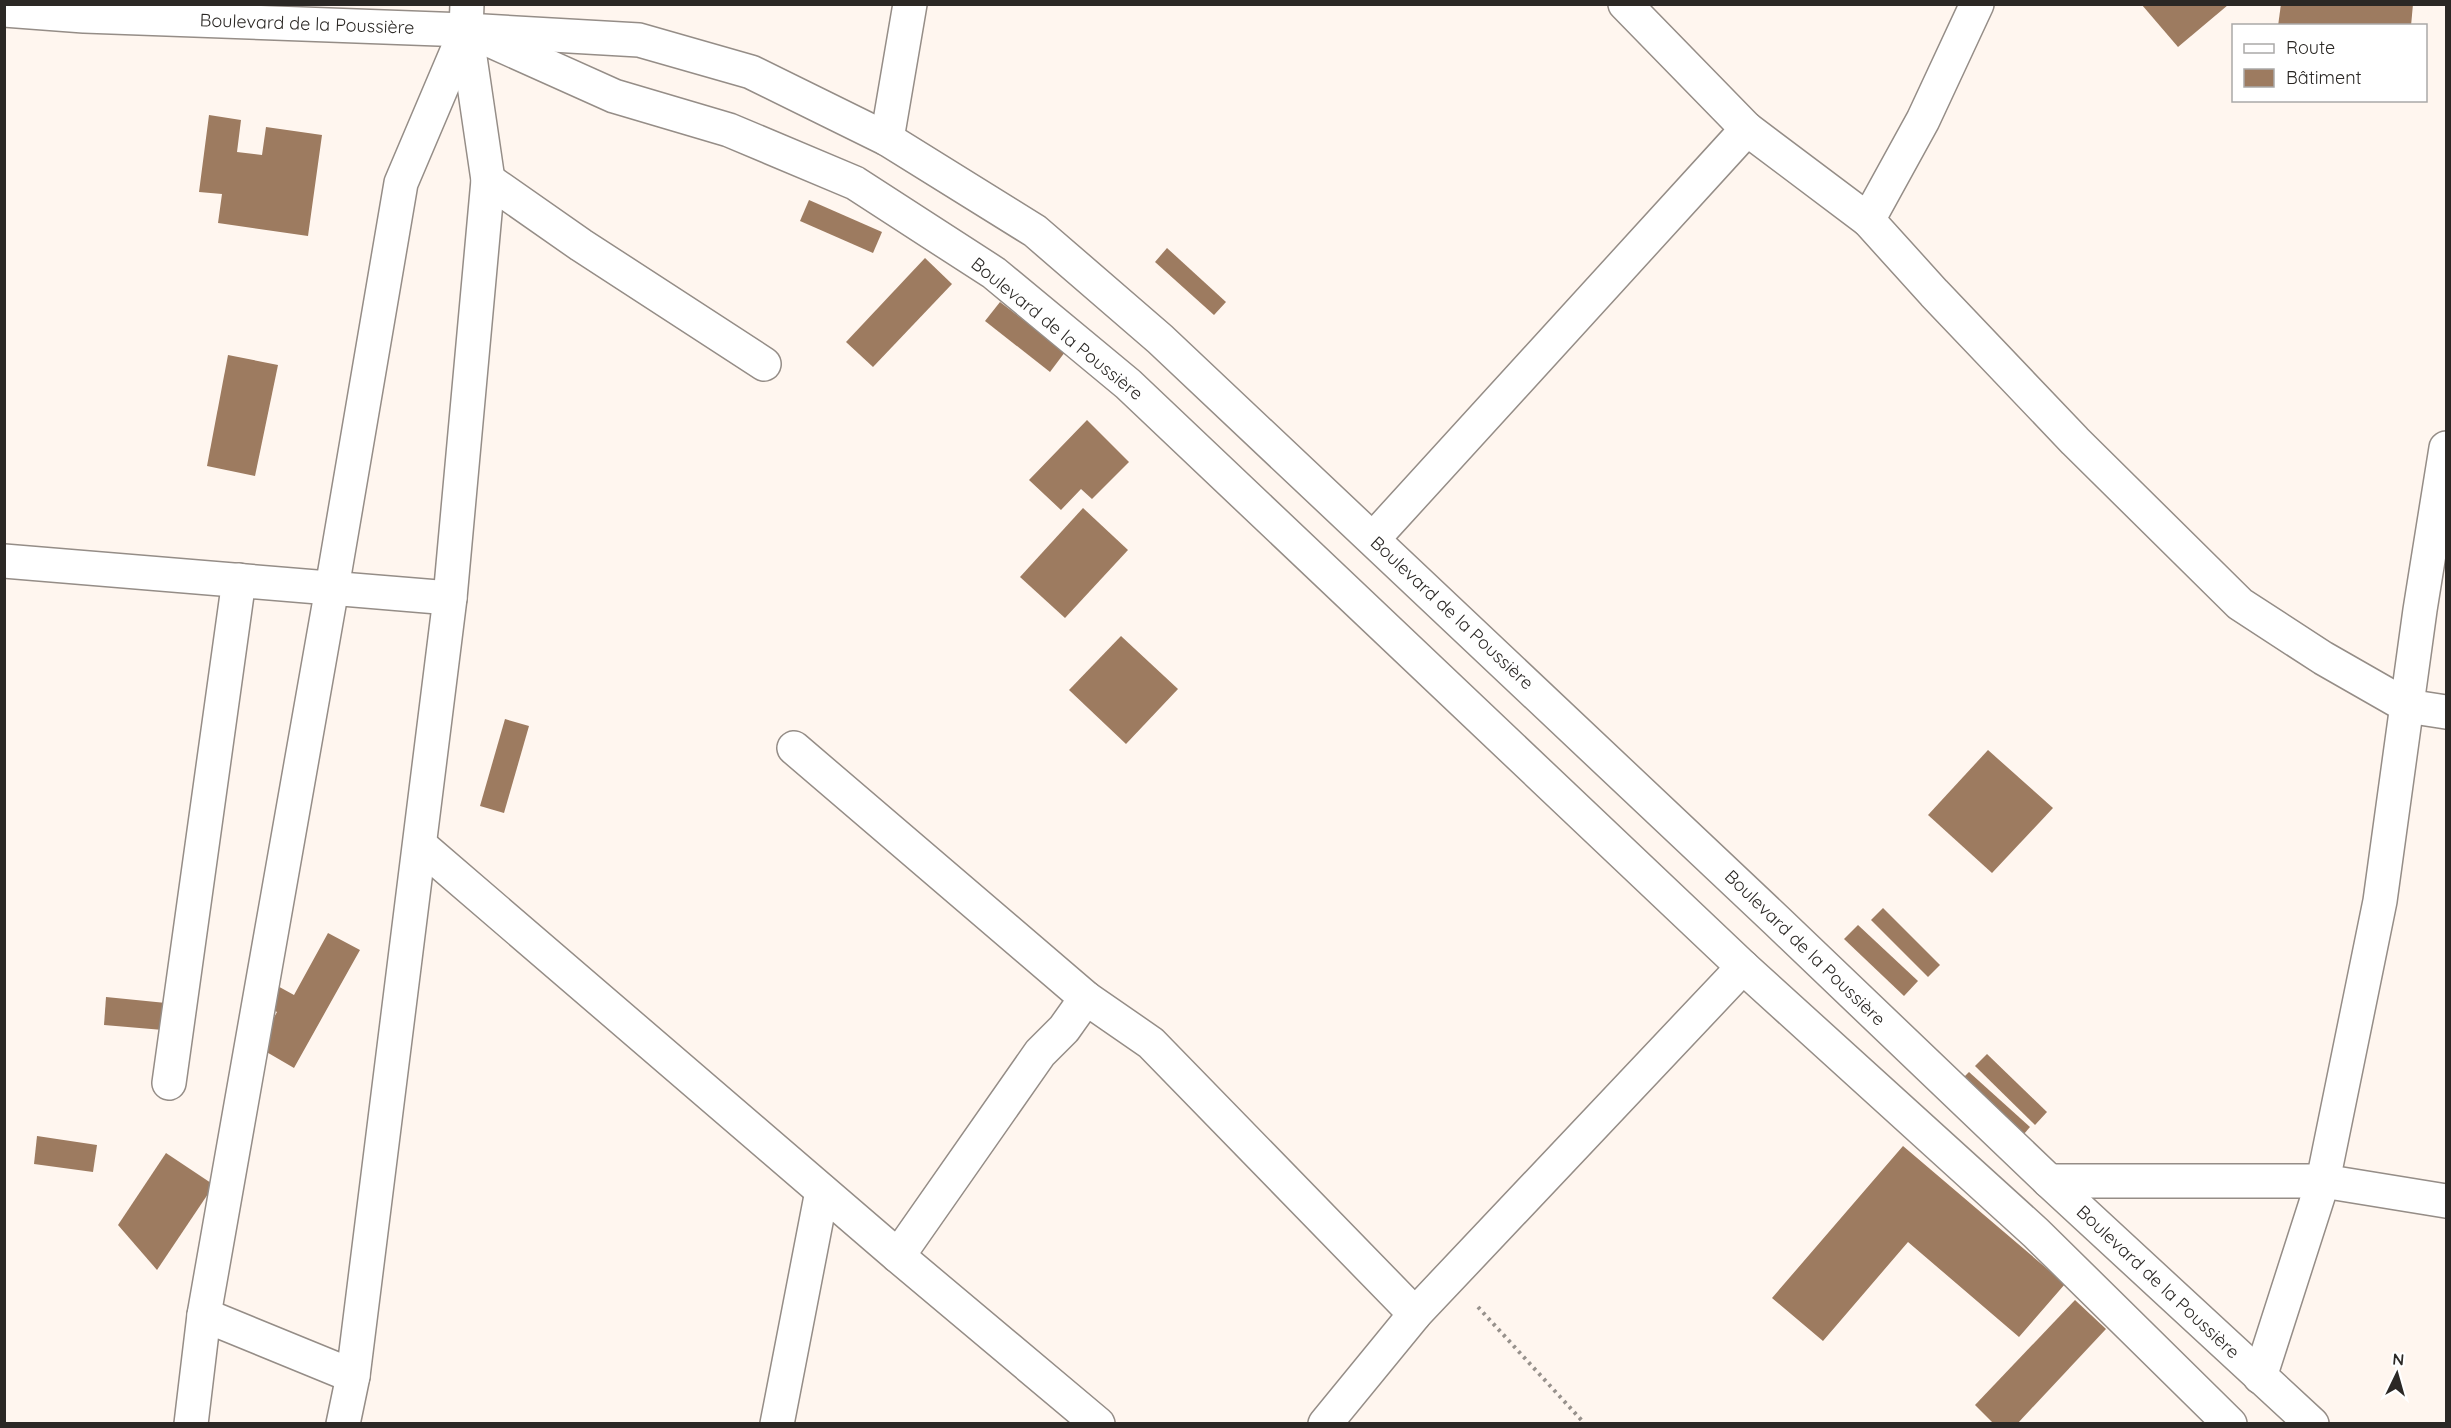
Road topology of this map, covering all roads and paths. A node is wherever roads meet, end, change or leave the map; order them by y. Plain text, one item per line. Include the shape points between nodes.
1 (910, 4) edge
2 (1625, 4) edge
3 (1977, 4) edge
4 (4, 10) edge
5 (84, 10) edge
6 (466, 17) edge
7 (1748, 129) junction
8 (887, 139) junction
9 (488, 180) junction
10 (1868, 220) junction
11 (764, 364) dead end
12 (2446, 448) edge
13 (1373, 539) junction
14 (4, 561) edge
15 (239, 580) junction
16 (332, 588) junction
17 (450, 598) junction
18 (2407, 706) junction
19 (2446, 712) edge
20 (794, 748) dead end
21 (420, 845) junction
22 (1743, 967) junction
23 (1086, 998) junction
24 (168, 1083) dead end
25 (2049, 1181) junction
26 (2323, 1182) junction
27 (822, 1191) junction
28 (2446, 1201) edge
29 (898, 1256) junction
30 (1450, 1277) junction
31 (1415, 1314) junction
32 (204, 1316) junction
33 (353, 1376) junction
34 (2260, 1377) junction
35 (2212, 1417) edge
36 (191, 1424) edge
37 (343, 1424) edge
38 (777, 1424) edge
39 (1098, 1424) edge
40 (1325, 1424) edge
41 (1585, 1424) edge
42 (2312, 1424) edge

1 - 8 street
2 - 7 street
3 - 10 street via 1923,120
4 - 5 street, Boulevard de la Poussière
5 - 6 street, Boulevard de la Poussière
6 - 8 street, Boulevard de la Poussière via 639,40 751,72
6 - 9 street
6 - 16 street via 401,183
6 - 22 street, Boulevard de la Poussière via 614,96 729,130 855,183 994,273 1128,384
7 - 10 street
7 - 13 street
8 - 13 street, Boulevard de la Poussière via 1035,231 1160,339
9 - 11 street
9 - 17 street
10 - 18 street via 2075,441 2240,604
12 - 18 street
13 - 25 street, Boulevard de la Poussière
14 - 15 street
15 - 16 street
15 - 24 street
16 - 17 street
16 - 32 street
17 - 21 street
18 - 19 street
18 - 26 street via 2380,902
20 - 23 street
21 - 27 street
21 - 33 street
22 - 30 street
22 - 35 street, Boulevard de la Poussière via 2036,1233
23 - 29 street via 1064,1029 1040,1053
23 - 31 street via 1151,1043
25 - 26 street
25 - 34 street, Boulevard de la Poussière
26 - 28 street
26 - 34 street
27 - 29 street
27 - 38 street
29 - 39 street
30 - 31 street
30 - 41 path
31 - 40 street
32 - 33 street
32 - 36 street
33 - 37 street
34 - 42 street, Boulevard de la Poussière

